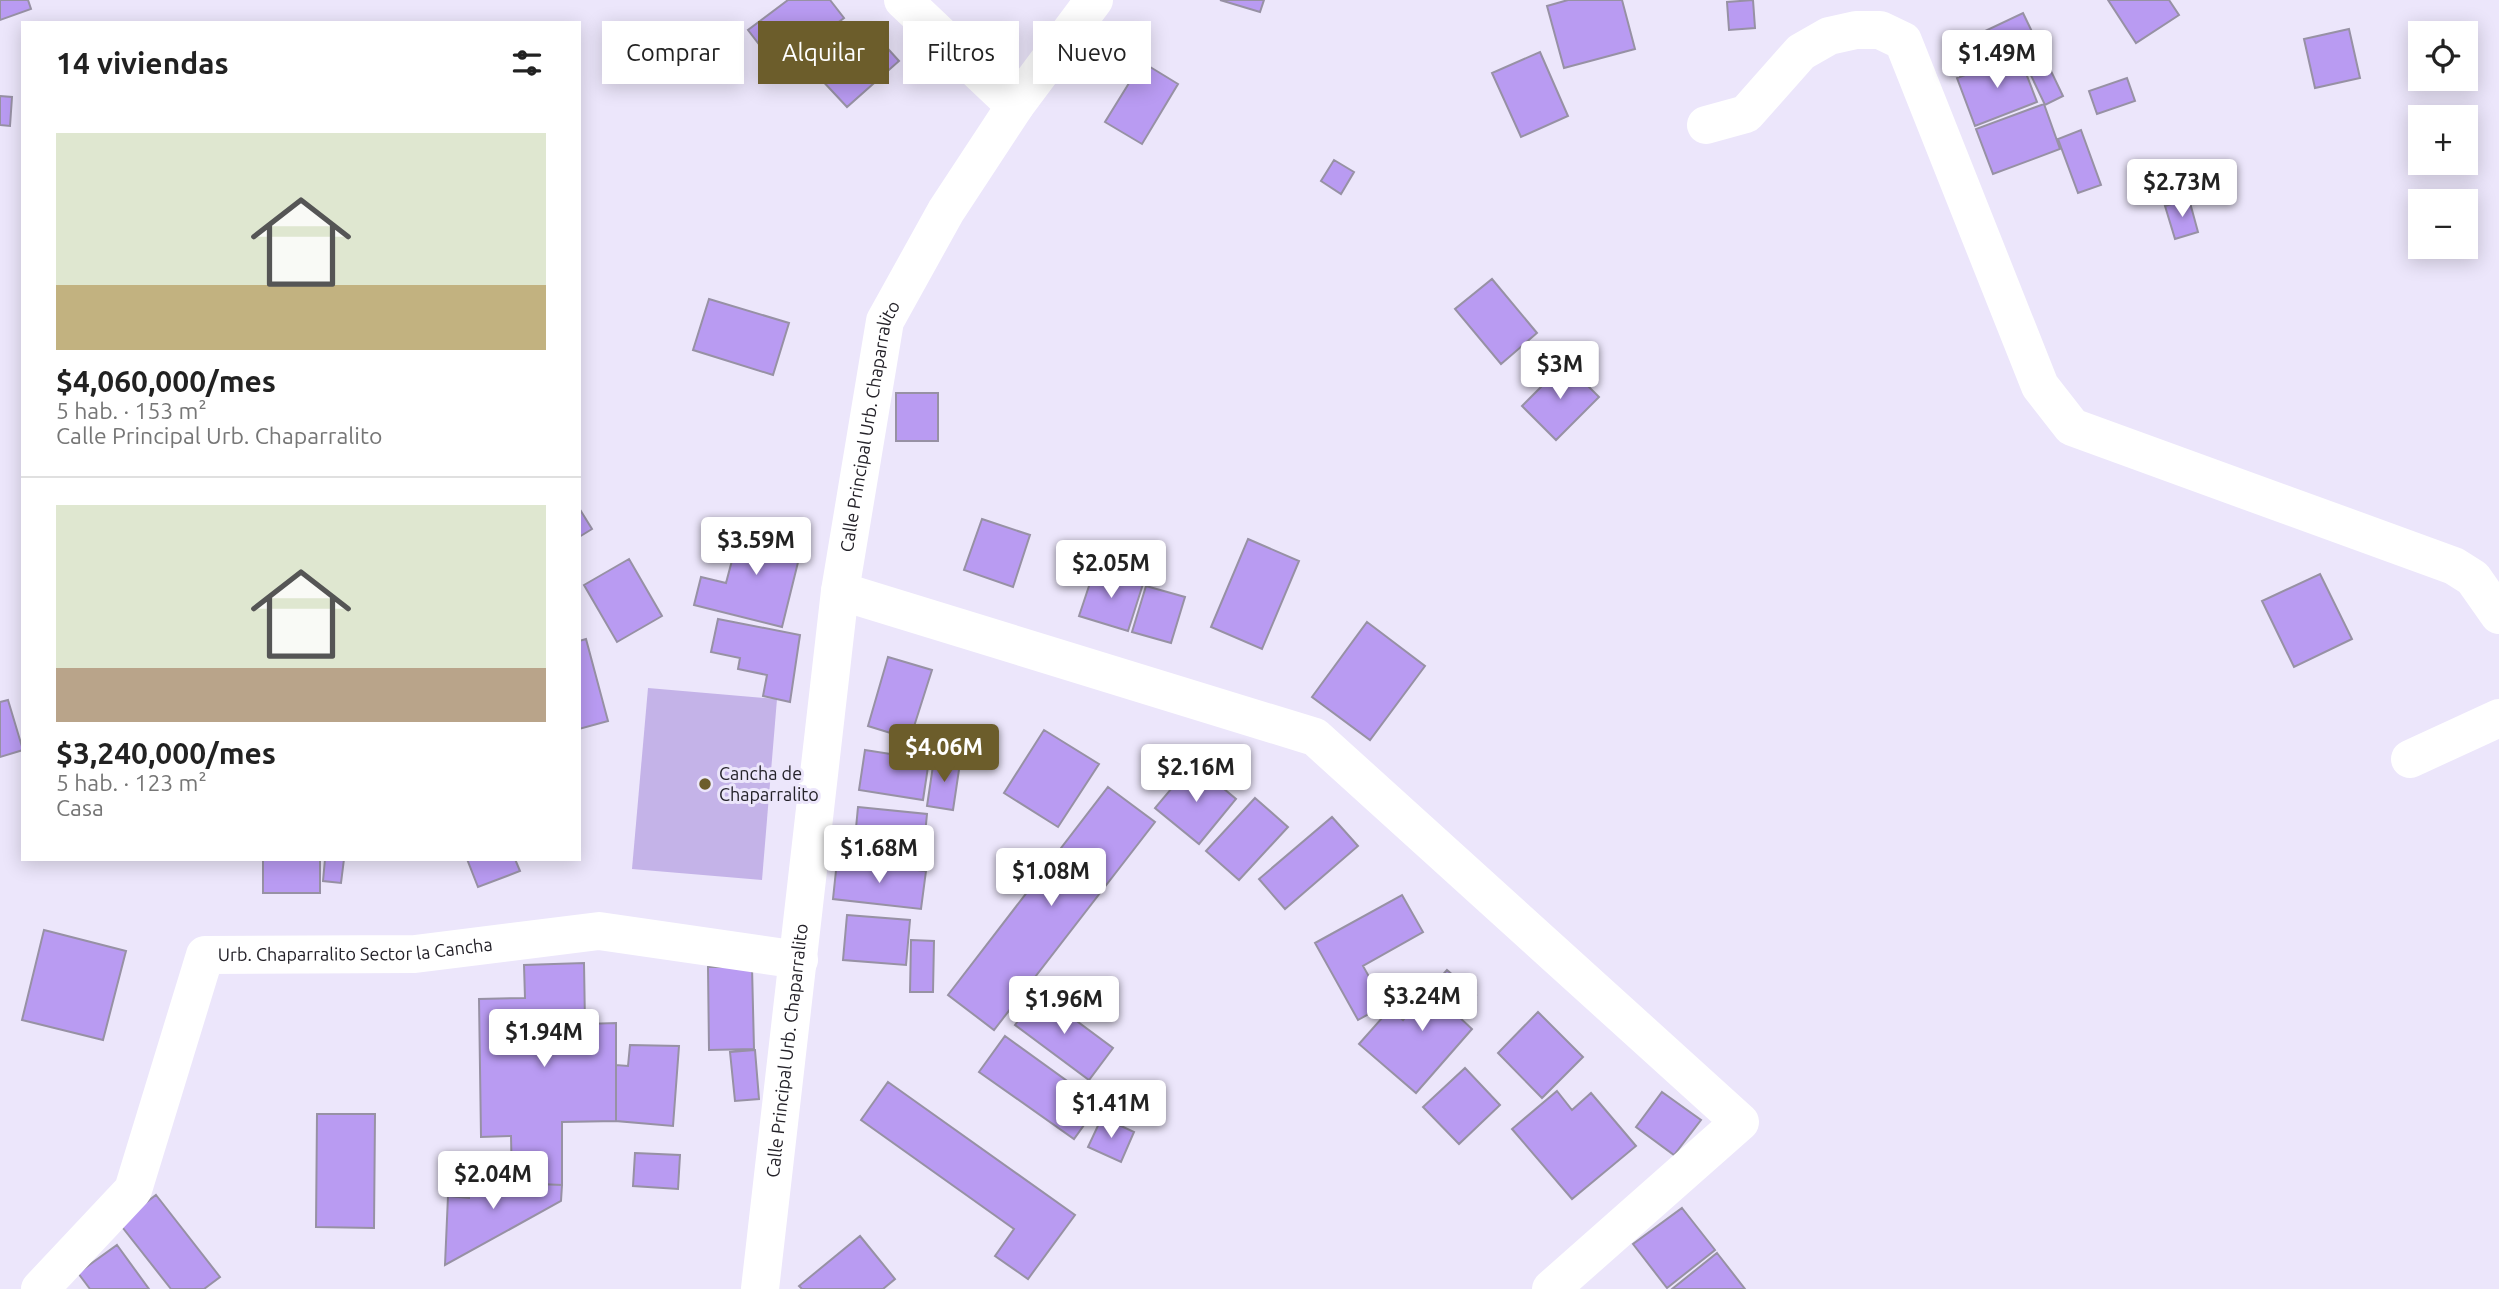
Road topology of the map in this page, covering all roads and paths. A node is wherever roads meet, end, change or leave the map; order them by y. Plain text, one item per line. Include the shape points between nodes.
1 (902, 0) edge
2 (1094, 0) edge
3 (1015, 106) junction
4 (1706, 125) dead end
5 (840, 591) junction
6 (2499, 615) edge
7 (2499, 718) edge
8 (2410, 759) dead end
9 (799, 960) junction
10 (40, 1289) edge
11 (760, 1289) edge
12 (1551, 1289) edge

1 - 3 street
2 - 3 street, Calle Principal Urb. Chaparralito
3 - 5 street, Calle Principal Urb. Chaparralito via 946,211 885,321
4 - 6 street via 1746,114 1801,52 1829,36 1880,30 1903,41 2040,386 2072,427 2454,566 2473,578
5 - 9 street, Calle Principal Urb. Chaparralito
5 - 12 street via 1315,737 1741,1122
7 - 8 street
9 - 10 street, Urb. Chaparralito Sector la Cancha via 599,931 415,954 205,955 133,1190
9 - 11 street, Calle Principal Urb. Chaparralito

